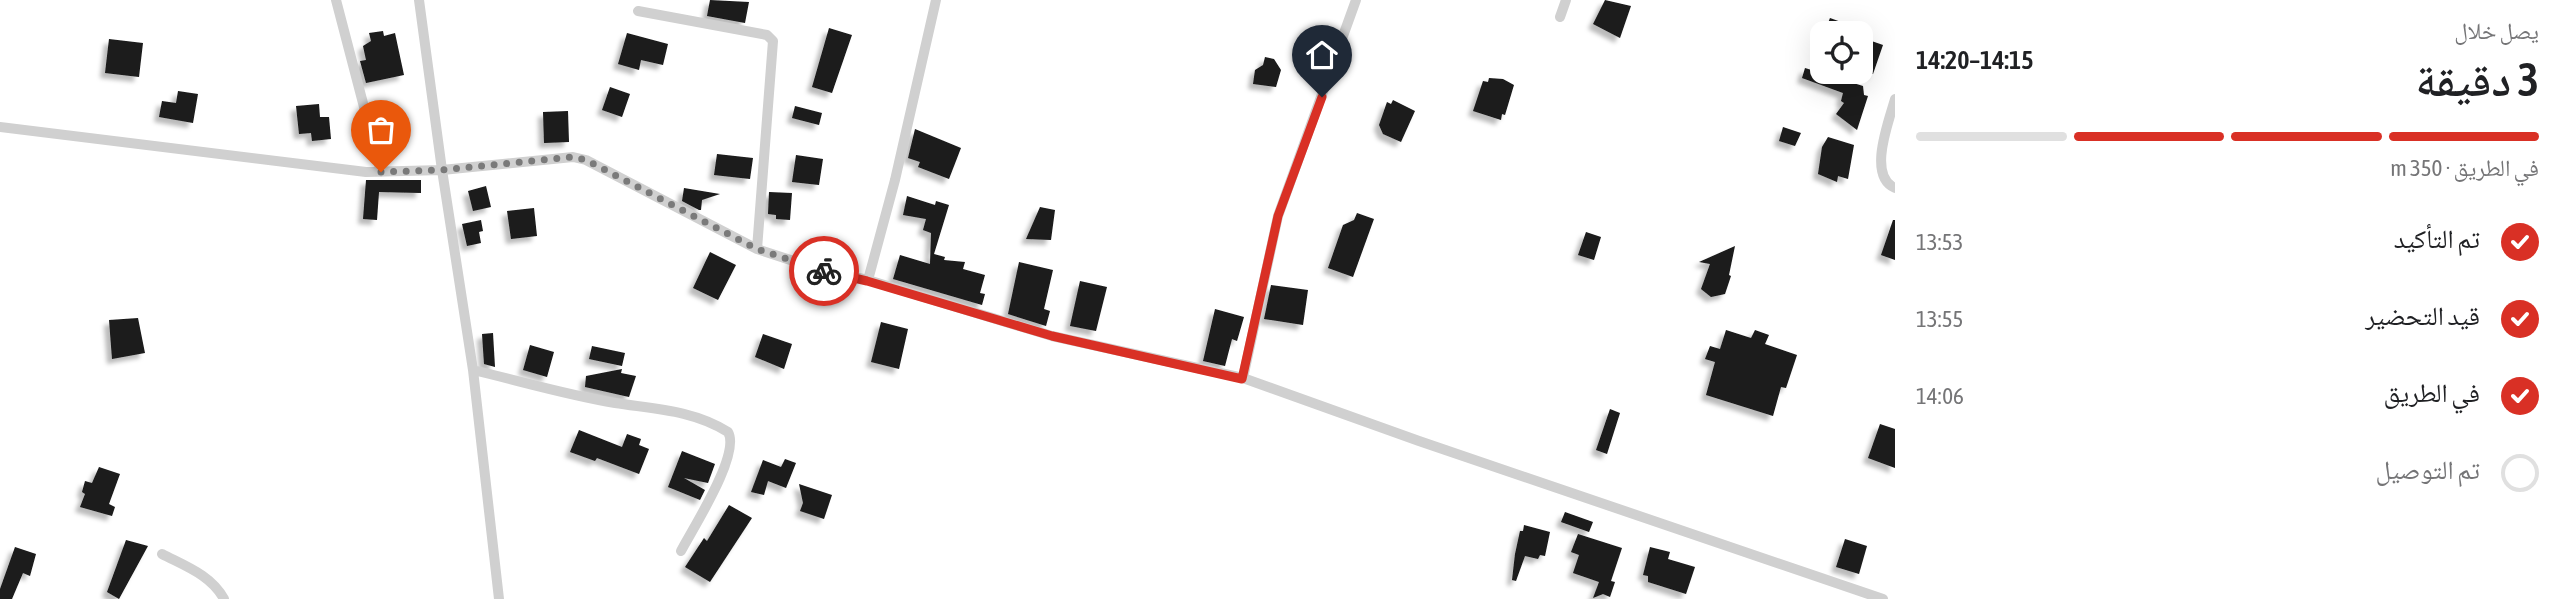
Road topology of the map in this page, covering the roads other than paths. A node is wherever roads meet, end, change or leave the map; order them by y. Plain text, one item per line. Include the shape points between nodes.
1 (336, 0) edge
2 (419, 0) edge
3 (936, 0) edge
4 (1356, 0) edge
5 (1566, 0) edge
6 (638, 11) dead end
7 (1560, 17) dead end
8 (1895, 99) edge
9 (0, 127) edge
10 (442, 170) junction
11 (381, 172) junction
12 (1895, 188) edge
13 (757, 249) junction
14 (867, 281) junction
15 (473, 370) junction
16 (1242, 379) junction
17 (681, 551) dead end
18 (162, 554) dead end
19 (224, 599) edge
20 (499, 599) edge
21 (1884, 599) edge

1 - 11 street
2 - 10 street
3 - 14 street
4 - 16 street via 1278,216
5 - 7 street
6 - 13 street via 772,38
8 - 12 street via 1881,167 1884,179
9 - 11 street
10 - 11 street
10 - 13 street via 573,157 586,160
10 - 15 street
13 - 14 street
14 - 16 street via 1052,336
15 - 17 street via 681,412 728,432 732,444 725,468
15 - 20 street
16 - 21 street
18 - 19 street via 206,577

